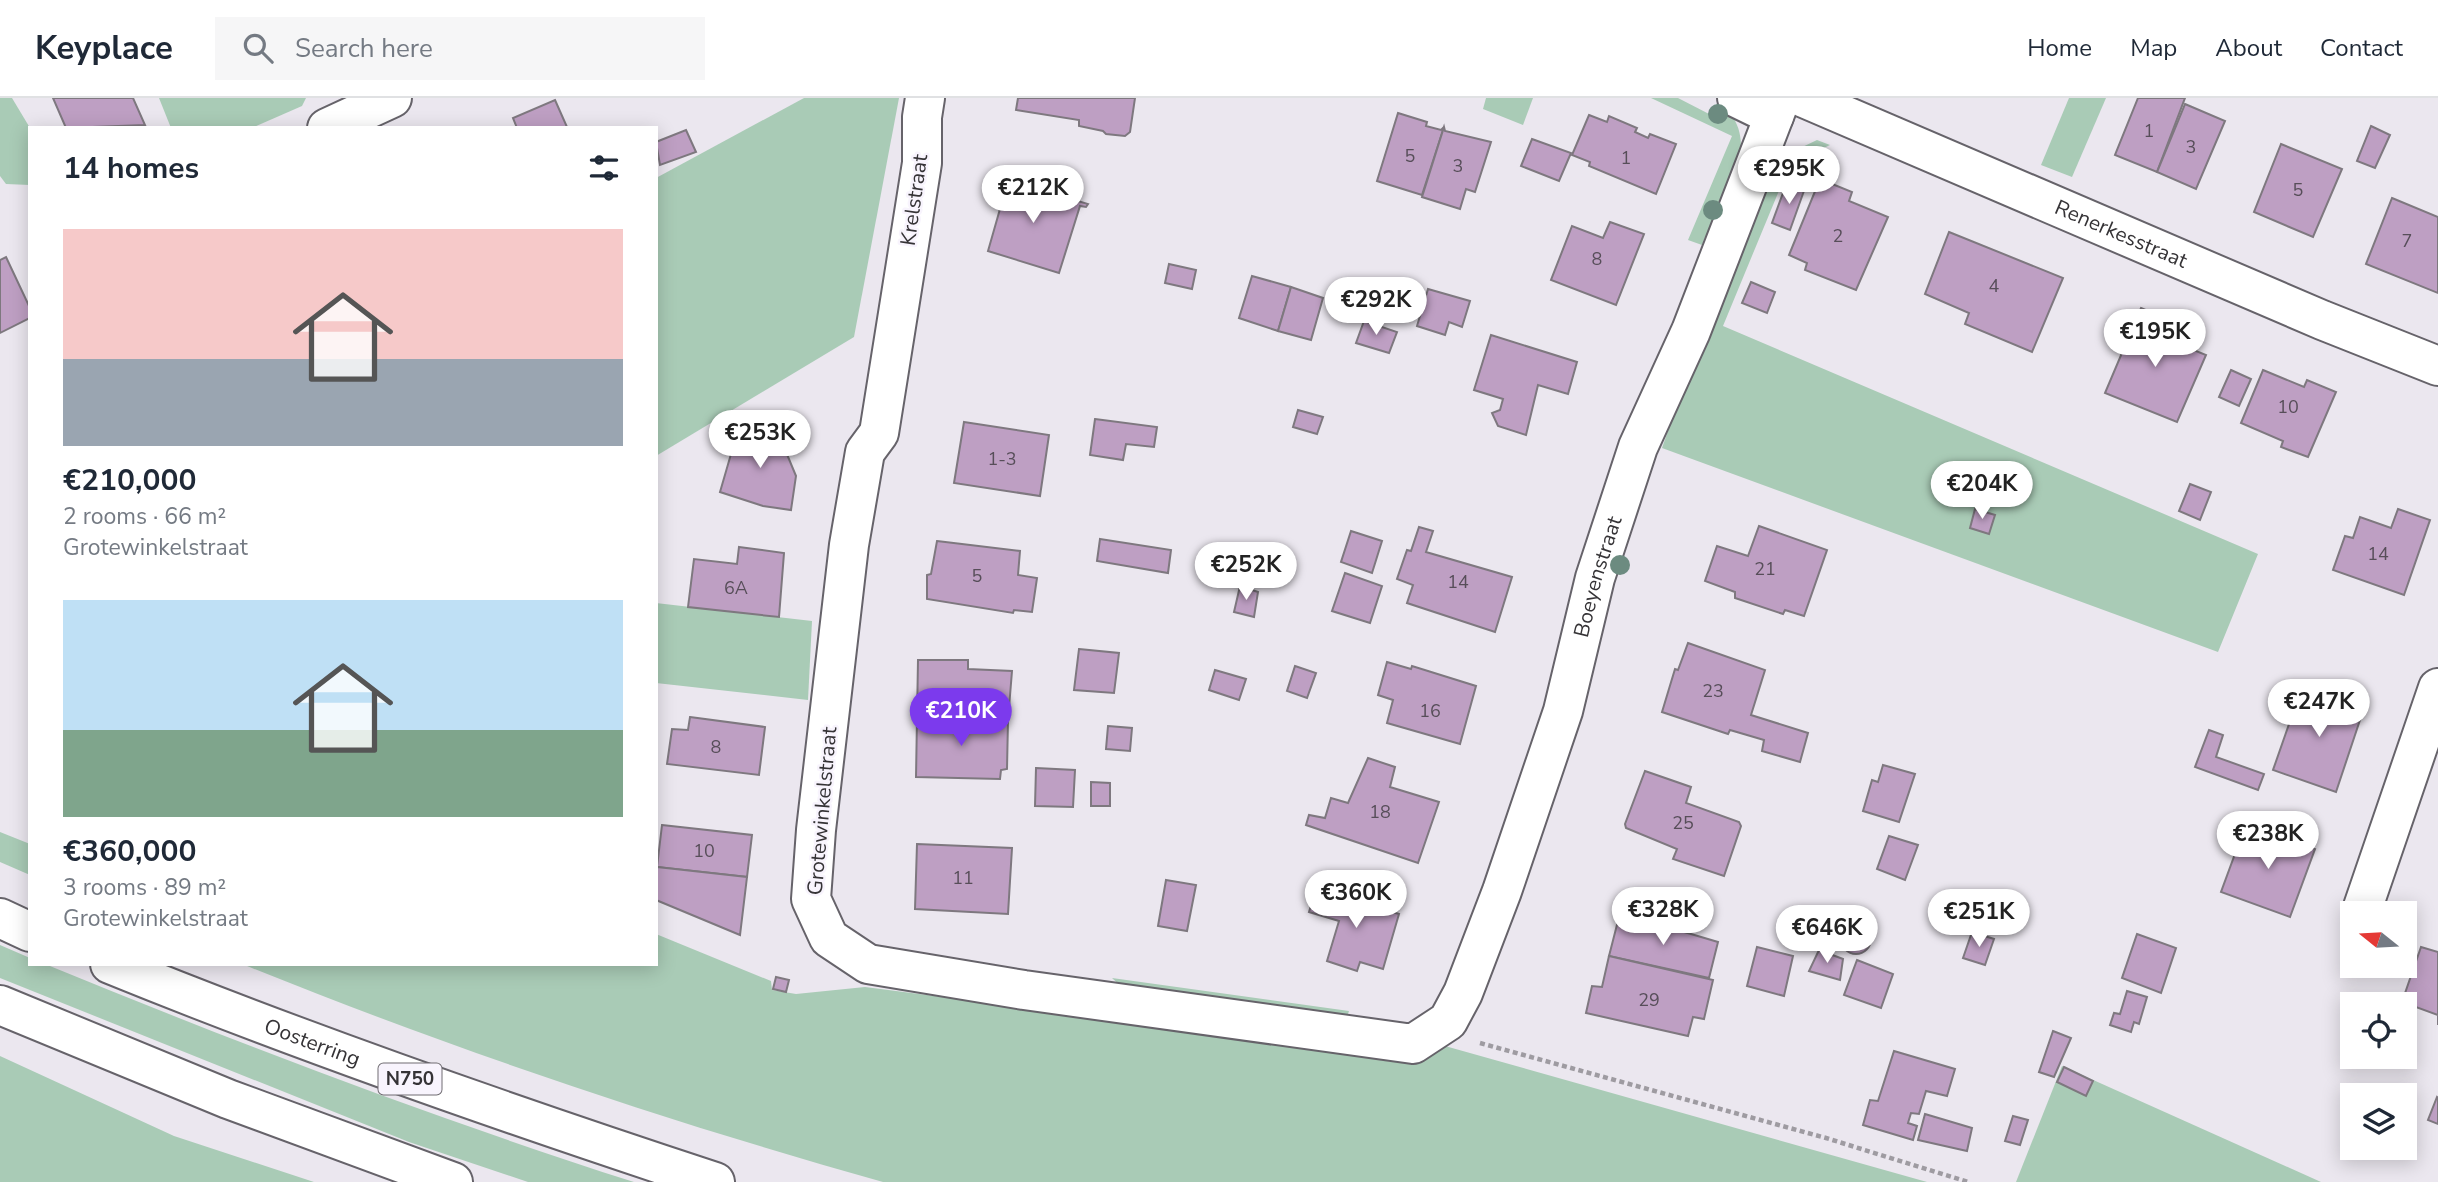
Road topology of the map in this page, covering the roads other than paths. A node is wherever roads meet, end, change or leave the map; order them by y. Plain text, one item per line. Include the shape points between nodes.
1 (925, 98) edge
2 (1737, 98) edge
3 (1787, 104) edge
4 (898, 302) joint
5 (2438, 366) edge
6 (2438, 688) edge
7 (2426, 762) edge
8 (2366, 901) edge
9 (0, 918) edge
10 (28, 931) edge
11 (115, 966) edge
12 (0, 1005) edge
13 (1424, 1037) joint
14 (453, 1182) edge
15 (715, 1182) edge

1 - 4 street, Krelstraat via 922,163
2 - 3 street, Renerkesstraat
3 - 5 street, Renerkesstraat
3 - 13 street, Boeyenstraat via 1638,447 1595,578 1563,711 1502,891 1448,1021
4 - 13 street, Grotewinkelstraat via 879,433 865,452 849,545 816,830 811,899 829,938 868,964 1024,990
6 - 7 street
7 - 8 street
9 - 10 street
11 - 15 street, Oosterring / N750 via 254,1023 471,1102
12 - 14 street via 228,1100

